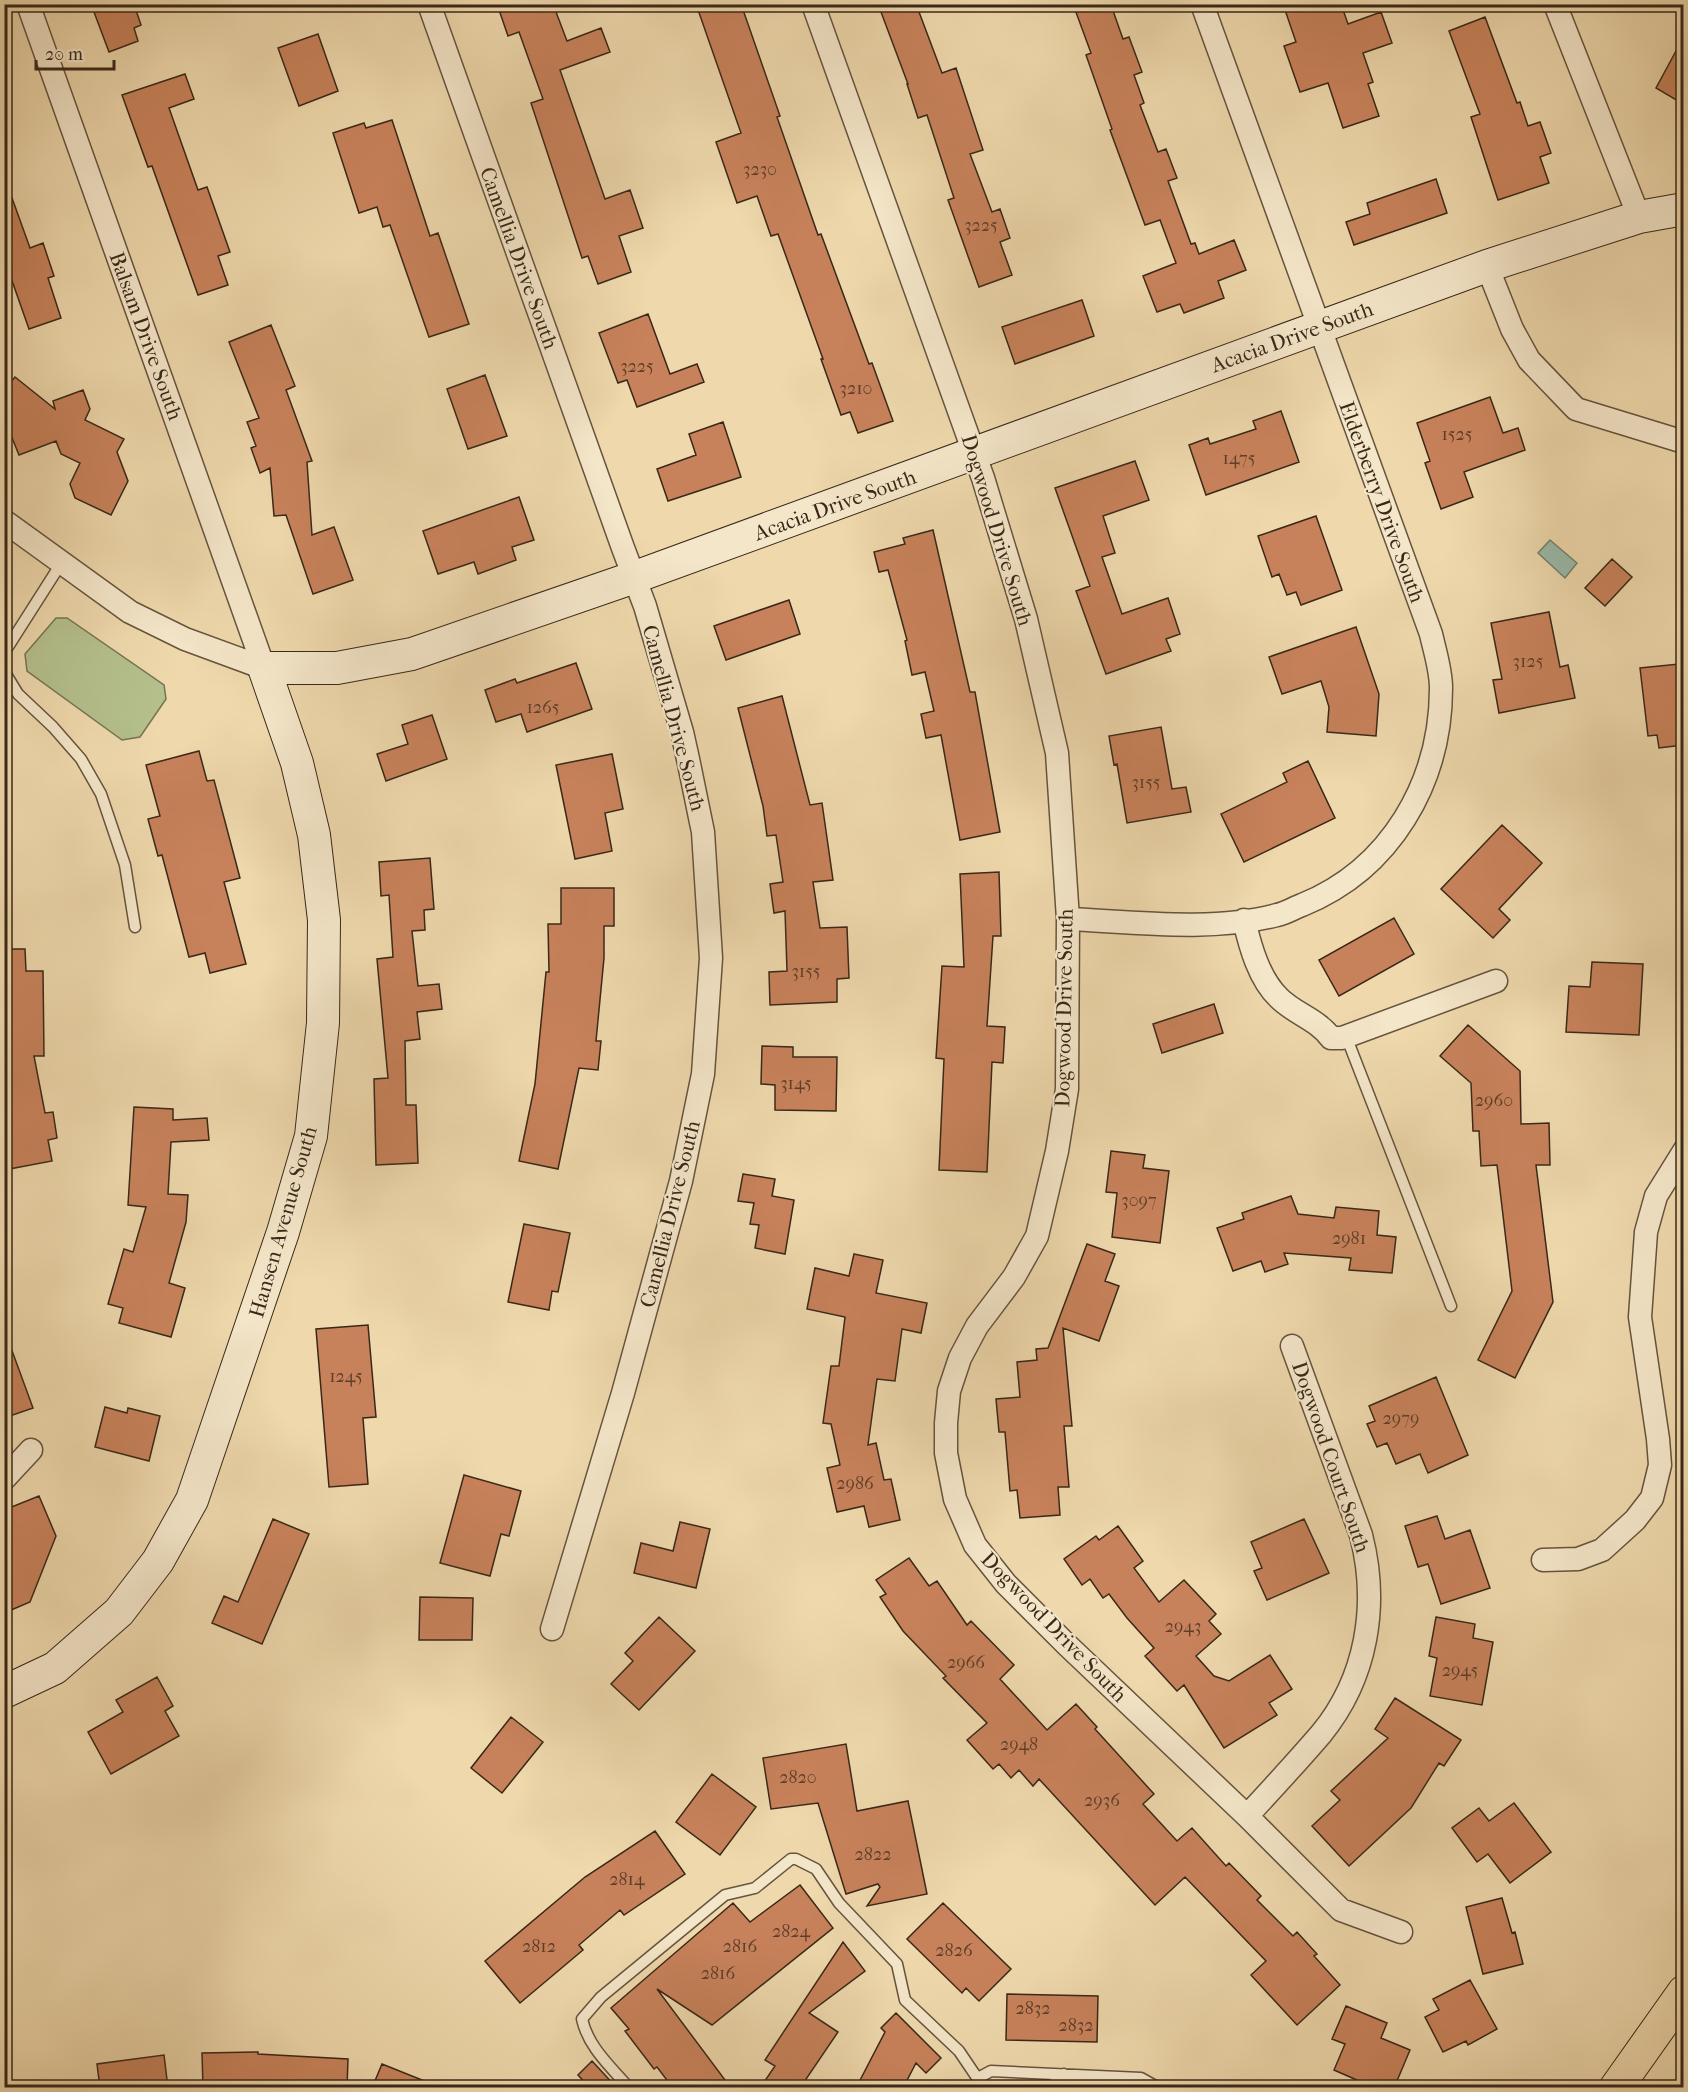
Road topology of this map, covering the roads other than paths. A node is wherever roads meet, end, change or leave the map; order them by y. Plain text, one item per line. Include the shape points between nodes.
1 (28, 4) edge
2 (429, 4) edge
3 (813, 4) edge
4 (1202, 4) edge
5 (1555, 4) edge
6 (1683, 209) edge
7 (1639, 217) junction
8 (1487, 266) junction
9 (1318, 327) junction
10 (1683, 442) edge
11 (975, 454) junction
12 (4, 521) edge
13 (62, 562) junction
14 (635, 577) junction
15 (4, 653) edge
16 (264, 668) junction
17 (4, 670) edge
18 (1068, 919) junction
19 (1244, 920) junction
20 (135, 927) dead end
21 (1496, 981) dead end
22 (1346, 1036) junction
23 (1683, 1151) edge
24 (1450, 1306) dead end
25 (1292, 1346) dead end
26 (31, 1450) dead end
27 (4, 1479) edge
28 (1543, 1560) dead end
29 (552, 1629) dead end
30 (4, 1692) edge
31 (1247, 1816) junction
32 (1401, 1932) dead end
33 (1683, 1992) edge
34 (1064, 2074) junction
35 (981, 2083) edge
36 (1629, 2083) edge
37 (629, 2088) edge
38 (1048, 2088) edge
39 (1159, 2088) edge

1 - 16 street, Balsam Drive South
2 - 14 street, Camellia Drive South
3 - 11 street, Dogwood Drive South
4 - 9 street, Elderberry Drive South
5 - 7 street
6 - 7 street, Acacia Drive South
7 - 8 street, Acacia Drive South
8 - 9 street, Acacia Drive South
8 - 10 street via 1529,360 1576,408
9 - 11 street, Acacia Drive South
9 - 19 street, Elderberry Drive South via 1431,634 1441,687 1438,718 1432,754 1414,804 1379,855 1343,884 1316,899 1278,915
11 - 14 street, Acacia Drive South
11 - 18 street, Dogwood Drive South via 1026,619 1057,753
12 - 13 street, Acacia Drive South
13 - 15 lane
13 - 16 street, Acacia Drive South via 130,612 185,639
14 - 16 street, Acacia Drive South via 412,654 337,668
14 - 29 street, Camellia Drive South via 682,732 703,831 711,958 703,1074 681,1181
16 - 30 street, Hansen Avenue South via 297,763 314,835 324,920 323,1023 311,1136 280,1243 192,1500 158,1561 119,1612 55,1668
17 - 20 lane via 18,694 81,759 101,794 125,866
18 - 19 street, Elderberry Drive South via 1215,924
18 - 31 street, Dogwood Drive South via 1067,1089 1057,1151 1037,1236 1014,1277 977,1326 949,1390 946,1453 955,1499 975,1545 1006,1584
19 - 22 street via 1266,983 1280,999 1317,1022 1331,1038
21 - 22 street
22 - 24 lane
23 - 28 street via 1656,1196 1646,1232 1640,1317 1660,1465 1652,1498 1602,1550 1578,1559
25 - 31 street, Dogwood Court South via 1361,1535 1369,1564 1368,1617 1365,1647 1342,1704 1322,1733
26 - 27 street
31 - 32 street, Dogwood Drive South via 1341,1910
33 - 36 main road
34 - 35 lane via 991,2071
34 - 38 lane
34 - 39 lane via 1141,2078
35 - 37 lane via 959,2051 905,2000 897,1964 839,1903 816,1869 791,1859 755,1888 725,1895 588,2010 582,2019 585,2033

